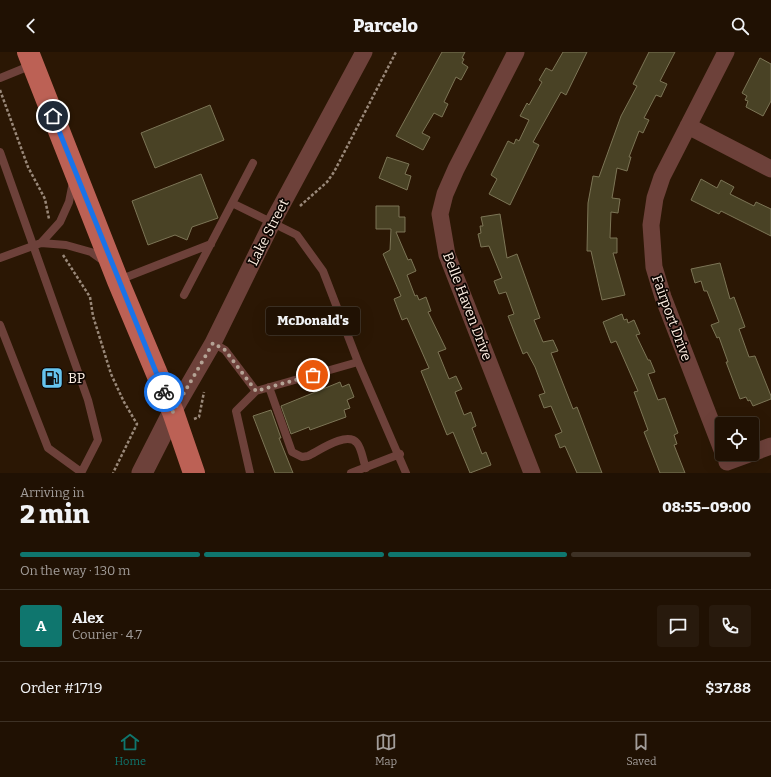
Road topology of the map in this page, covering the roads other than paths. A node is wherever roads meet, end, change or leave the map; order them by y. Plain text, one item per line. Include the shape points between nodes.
1 (364, 52) edge
2 (516, 52) edge
3 (726, 52) edge
4 (30, 58) edge
5 (0, 78) edge
6 (688, 126) junction
7 (0, 152) edge
8 (253, 163) dead end
9 (771, 169) edge
10 (75, 171) junction
11 (232, 203) junction
12 (272, 222) junction
13 (211, 244) junction
14 (37, 245) junction
15 (0, 258) edge
16 (116, 275) junction
17 (184, 295) dead end
18 (0, 325) edge
19 (213, 343) junction
20 (358, 362) junction
21 (269, 387) junction
22 (256, 391) junction
23 (173, 412) junction
24 (715, 432) edge
25 (771, 446) edge
26 (759, 450) edge
27 (400, 454) junction
28 (366, 468) junction
29 (81, 472) edge
30 (142, 473) edge
31 (194, 473) edge
32 (250, 473) edge
33 (351, 473) edge
34 (406, 473) edge
35 (532, 473) edge

1 - 12 street, Lake Street
2 - 35 street, Belle Haven Drive via 456,169 440,214 447,255
3 - 6 street, Fairport Drive
4 - 5 lane
4 - 10 main road
6 - 9 street
6 - 24 street, Fairport Drive via 662,177 655,198 651,224 654,267
7 - 14 lane
8 - 11 lane
10 - 14 lane via 69,202 60,222
10 - 16 main road
11 - 12 lane
11 - 13 lane
12 - 19 street, Lake Street
12 - 20 lane via 297,235 323,271
13 - 16 lane
13 - 17 lane
14 - 15 lane
14 - 16 lane via 66,245 91,252
14 - 29 lane via 88,400 98,440
16 - 23 main road
18 - 29 lane via 48,448
19 - 22 lane via 225,350
19 - 23 street, Lake Street
20 - 21 lane
20 - 27 lane
21 - 22 lane
21 - 28 lane via 292,452 302,457 308,456 344,438 351,439 358,444
22 - 32 lane via 236,411
23 - 30 street
23 - 31 main road
25 - 26 street
27 - 28 lane
27 - 34 lane
28 - 33 lane

